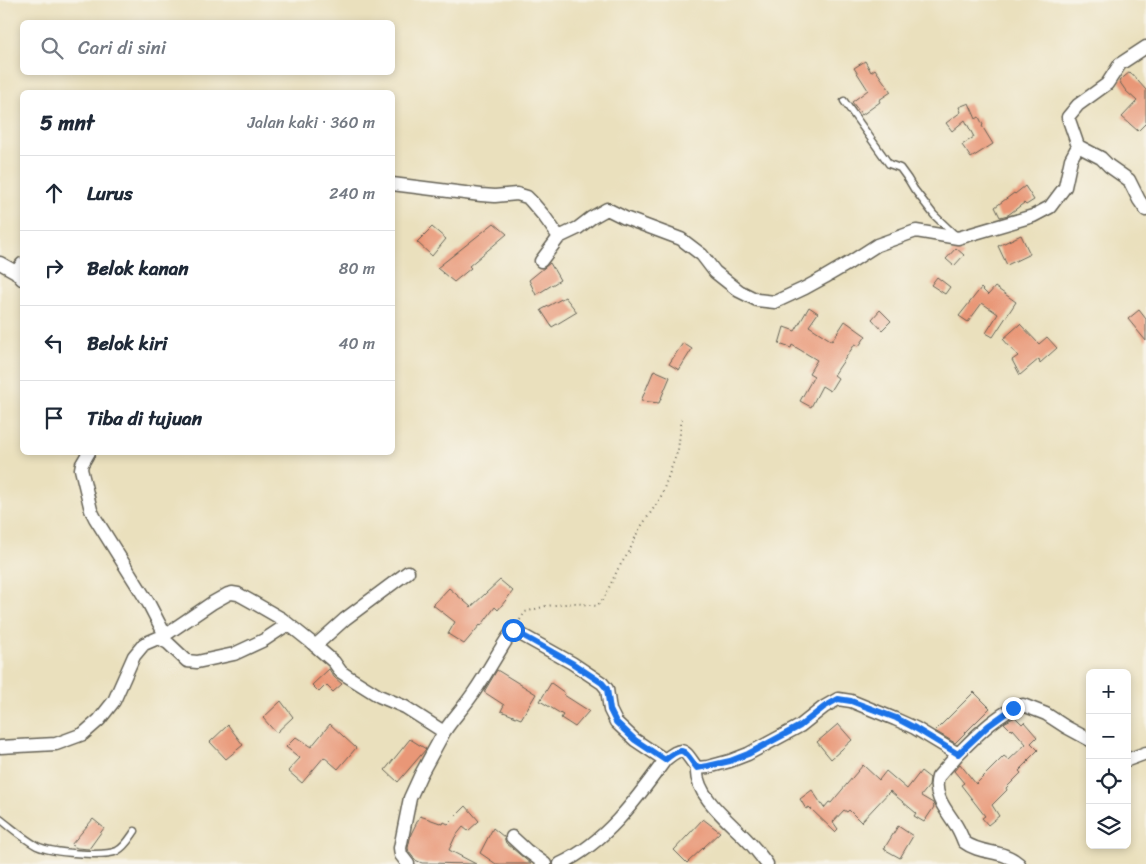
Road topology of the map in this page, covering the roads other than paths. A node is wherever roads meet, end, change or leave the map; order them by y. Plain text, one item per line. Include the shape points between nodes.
1 (1146, 47) edge
2 (844, 101) dead end
3 (1078, 146) junction
4 (395, 184) edge
5 (1146, 210) edge
6 (558, 237) junction
7 (958, 238) junction
8 (541, 261) dead end
9 (0, 263) edge
10 (20, 272) edge
11 (87, 455) edge
12 (408, 572) dead end
13 (288, 624) junction
14 (162, 637) junction
15 (315, 646) junction
16 (444, 732) junction
17 (1086, 738) edge
18 (0, 747) edge
19 (958, 754) junction
20 (1146, 754) edge
21 (1130, 759) edge
22 (665, 760) junction
23 (697, 768) junction
24 (0, 819) edge
25 (135, 832) dead end
26 (512, 837) dead end
27 (408, 864) edge
28 (544, 864) edge
29 (560, 864) edge
30 (767, 864) edge
31 (1018, 864) edge

1 - 3 street via 1120,64 1107,84 1068,116
2 - 7 lane via 889,164 900,168 934,215
3 - 5 street via 1101,158 1129,180
3 - 7 street via 1071,159 1065,187 1050,208
4 - 6 street via 481,195 522,195 531,201
6 - 7 street via 607,208 681,239 739,291 757,300 775,302 849,264 877,244 916,231
6 - 8 street
9 - 10 street
11 - 14 street via 80,469 91,510 148,604
12 - 15 street
13 - 14 street via 234,654 197,662 187,661
13 - 14 street via 232,593
13 - 15 street
14 - 18 street via 144,644 134,656 114,701 83,734 56,744
15 - 16 street via 341,672
16 - 22 street via 490,669 513,630 602,683 607,689 610,710 616,722 635,740
16 - 27 street via 410,798 400,848
17 - 19 street via 1024,705 1013,708 988,726
19 - 23 street via 896,718 838,699 800,726 748,754
19 - 31 street via 938,777 941,802 966,844 1006,855
20 - 21 street
22 - 23 street via 679,751 686,753
22 - 29 street via 622,817 600,838
23 - 30 street via 701,789 709,800
24 - 25 lane via 39,846 66,852 118,851
26 - 28 street

